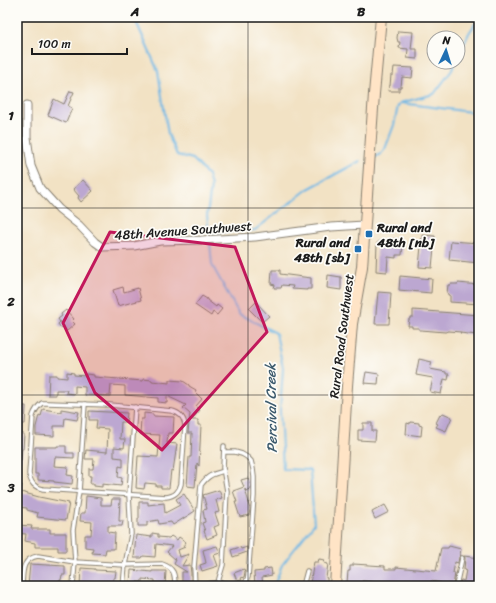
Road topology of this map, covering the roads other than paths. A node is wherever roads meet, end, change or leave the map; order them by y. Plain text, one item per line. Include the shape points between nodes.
1 (381, 17) edge
2 (27, 105) dead end
3 (364, 224) junction
4 (85, 404) junction
5 (135, 407) junction
6 (224, 446) dead end
7 (224, 452) junction
8 (224, 472) junction
9 (79, 491) junction
10 (129, 495) junction
11 (462, 558) dead end
12 (75, 562) junction
13 (125, 565) junction
14 (307, 571) dead end
15 (218, 582) junction
16 (22, 586) edge
17 (73, 586) edge
18 (123, 586) edge
19 (175, 586) edge
20 (195, 586) edge
21 (203, 586) edge
22 (234, 586) edge
23 (244, 586) edge
24 (303, 586) edge
25 (335, 586) edge
26 (456, 586) edge

1 - 3 street, Rural Road Southwest
2 - 3 street, 48th Avenue Southwest via 27,137 31,166 40,188 59,209 102,247 134,246 160,241 255,237
3 - 25 street, Rural Road Southwest via 362,267 352,324 347,386
4 - 5 lane
4 - 9 lane
4 - 9 lane via 48,403 38,406 34,411 29,474 30,480 37,488
5 - 10 lane
5 - 10 lane via 172,411 182,416 185,426 182,477 180,489 171,496
6 - 7 lane
7 - 8 lane
7 - 23 lane via 246,456 253,469 254,496 248,577
8 - 15 lane via 227,491 223,565
8 - 20 lane via 210,475 201,485 194,567
9 - 10 lane
9 - 12 lane via 73,530
10 - 13 lane via 131,534
11 - 26 lane
12 - 13 lane
12 - 16 lane via 32,557 24,564
12 - 17 lane
13 - 18 lane
13 - 19 lane via 167,566 174,574
14 - 24 lane
15 - 21 lane
15 - 22 lane

